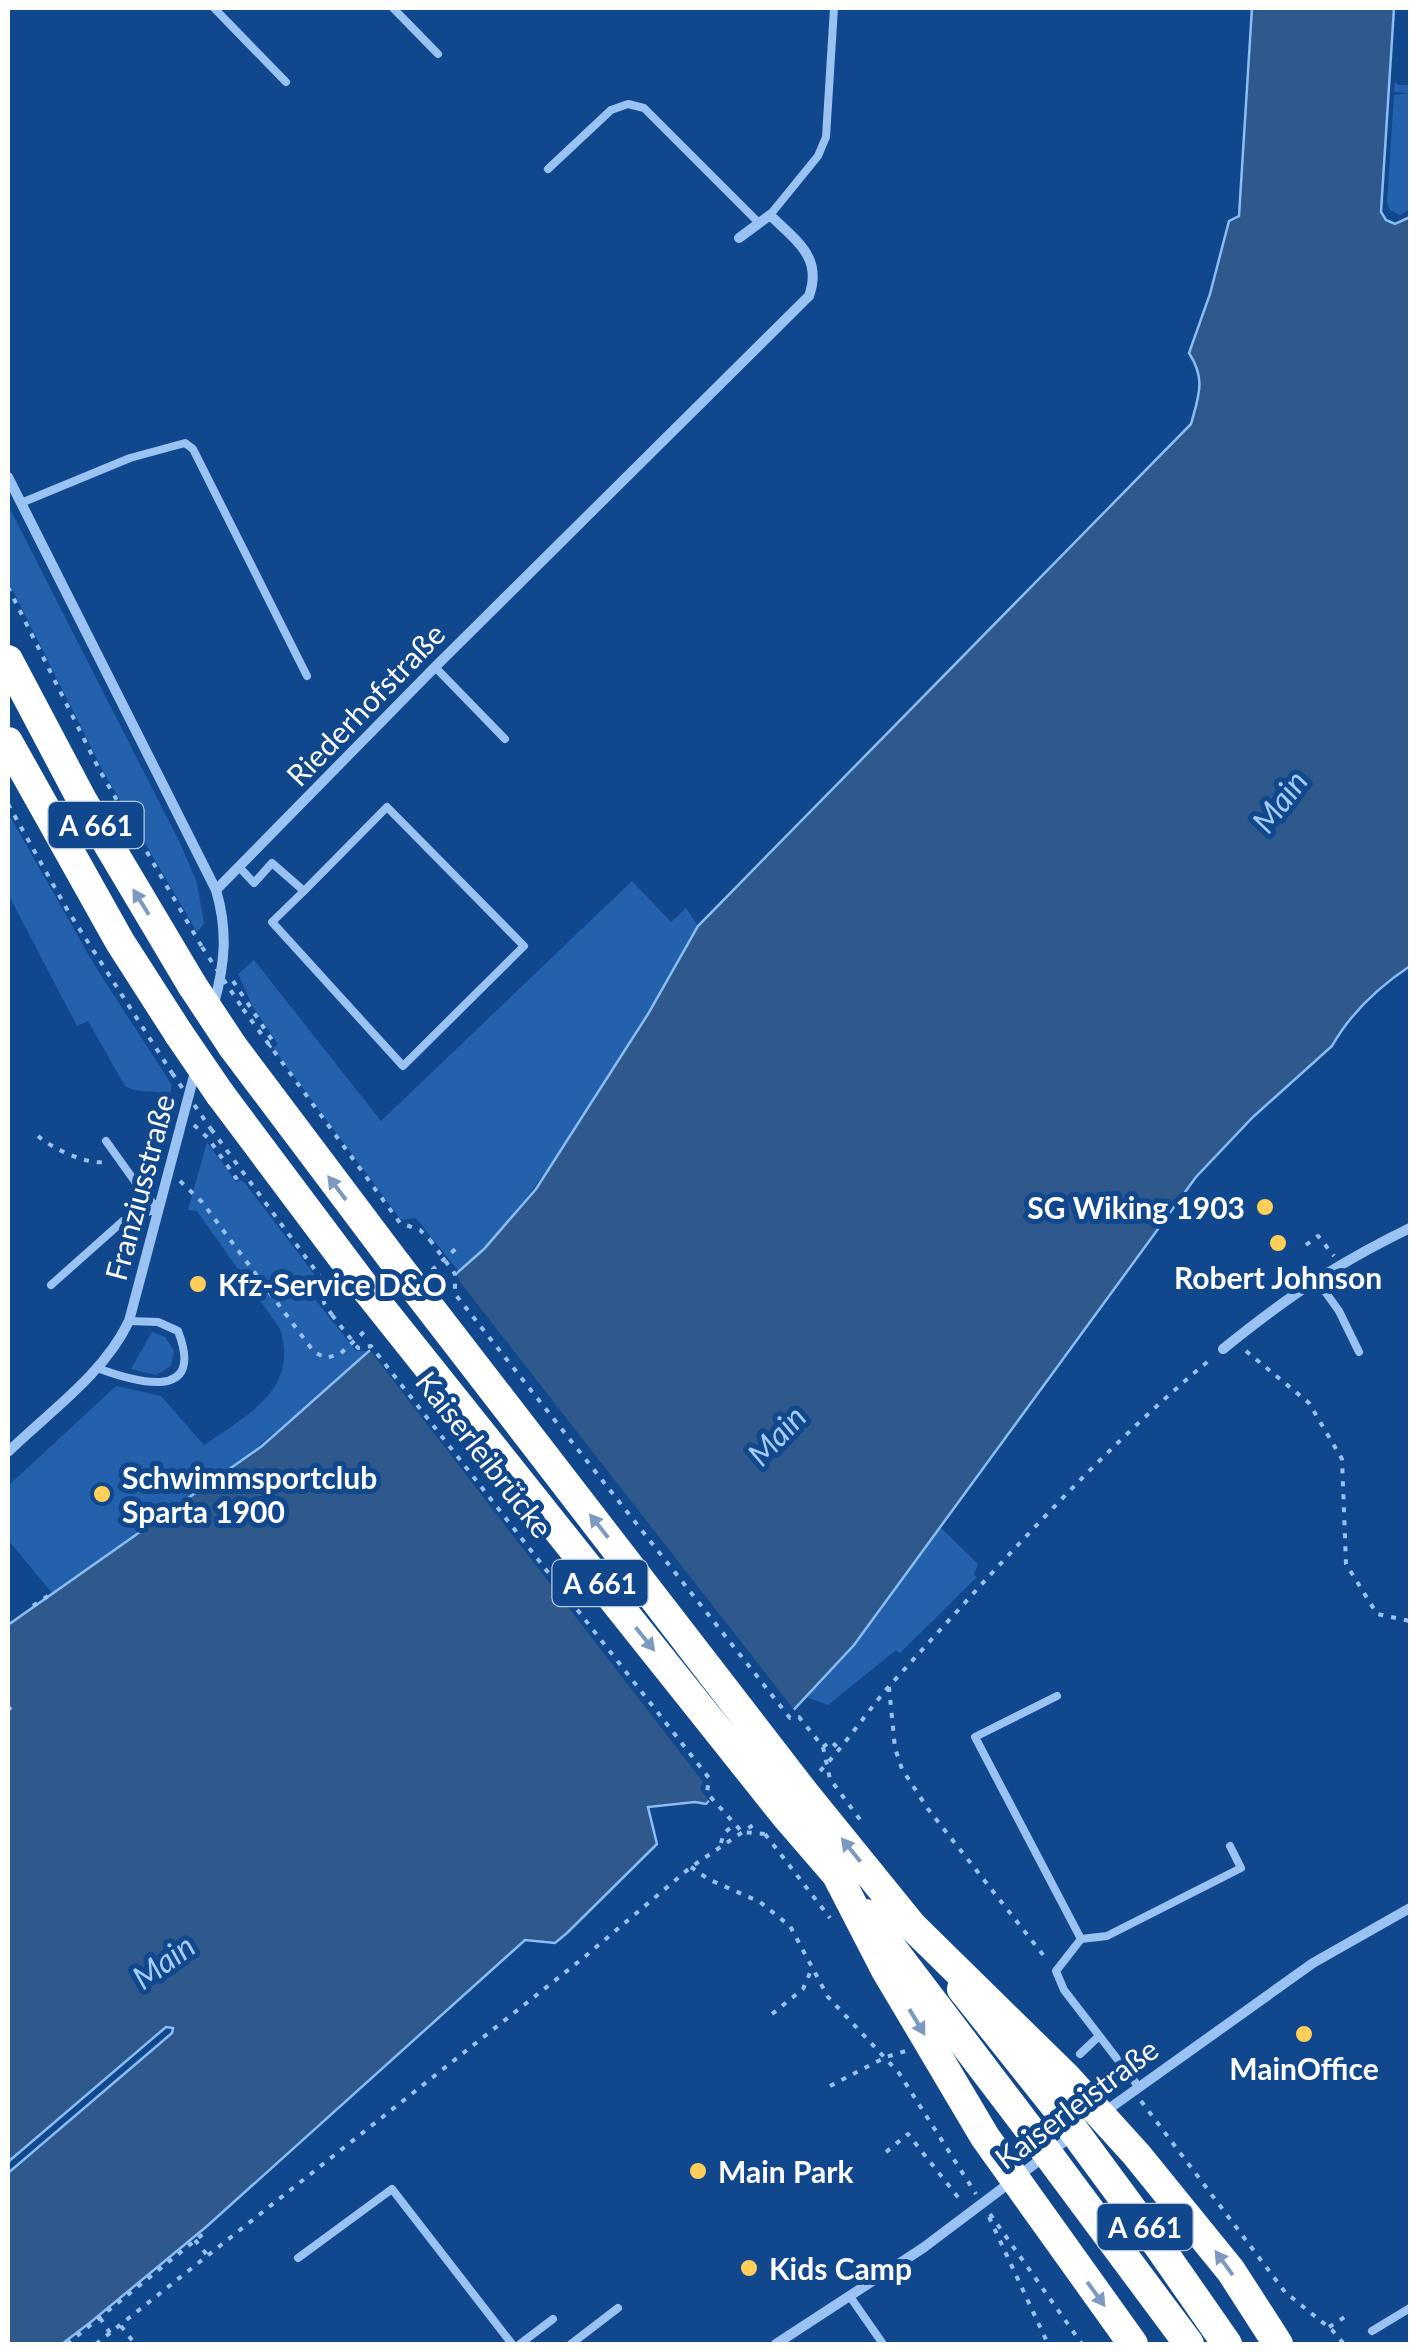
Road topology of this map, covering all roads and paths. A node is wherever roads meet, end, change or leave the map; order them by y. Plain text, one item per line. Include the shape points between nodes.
1 (214, 8) edge
2 (394, 8) edge
3 (834, 8) edge
4 (438, 54) dead end
5 (286, 82) dead end
6 (548, 169) dead end
7 (770, 215) junction
8 (758, 222) junction
9 (739, 238) dead end
10 (8, 477) edge
11 (21, 503) junction
12 (8, 587) edge
13 (8, 660) edge
14 (435, 667) junction
15 (307, 676) dead end
16 (505, 738) dead end
17 (8, 742) edge
18 (8, 804) edge
19 (240, 868) junction
20 (216, 890) junction
21 (304, 890) junction
22 (224, 967) junction
23 (209, 1023) dead end
24 (206, 1041) junction
25 (269, 1047) junction
26 (38, 1136) dead end
27 (208, 1138) dead end
28 (106, 1141) dead end
29 (117, 1158) junction
30 (169, 1172) junction
31 (242, 1173) junction
32 (159, 1208) junction
33 (1410, 1228) edge
34 (1306, 1244) dead end
35 (460, 1246) dead end
36 (1340, 1263) junction
37 (408, 1274) junction
38 (1316, 1278) junction
39 (51, 1285) dead end
40 (129, 1321) junction
41 (367, 1330) dead end
42 (1233, 1340) junction
43 (1224, 1349) joint
44 (1360, 1352) dead end
45 (98, 1368) junction
46 (8, 1452) edge
47 (48, 1596) dead end
48 (33, 1606) dead end
49 (1410, 1621) edge
50 (889, 1687) junction
51 (1057, 1696) dead end
52 (823, 1747) junction
53 (840, 1749) junction
54 (812, 1778) dead end
55 (772, 1812) dead end
56 (734, 1825) junction
57 (765, 1834) dead end
58 (873, 1838) dead end
59 (721, 1844) junction
60 (1230, 1846) dead end
61 (691, 1867) junction
62 (837, 1875) junction
63 (1410, 1908) edge
64 (912, 1926) junction
65 (1081, 1939) junction
66 (1050, 1963) dead end
67 (812, 1968) junction
68 (772, 2014) dead end
69 (1098, 2037) junction
70 (906, 2051) dead end
71 (1080, 2054) dead end
72 (886, 2057) junction
73 (830, 2086) dead end
74 (1138, 2086) junction
75 (886, 2152) dead end
76 (983, 2204) junction
77 (970, 2213) junction
78 (203, 2234) dead end
79 (195, 2240) junction
80 (208, 2257) junction
81 (298, 2258) dead end
82 (850, 2298) junction
83 (618, 2308) dead end
84 (1410, 2308) edge
85 (1348, 2314) dead end
86 (100, 2318) junction
87 (552, 2319) dead end
88 (120, 2326) junction
89 (1329, 2328) junction
90 (1372, 2331) dead end
91 (110, 2333) junction
92 (66, 2344) edge
93 (96, 2344) edge
94 (134, 2344) edge
95 (512, 2344) edge
96 (520, 2344) edge
97 (572, 2344) edge
98 (776, 2344) edge
99 (883, 2344) edge
100 (1048, 2344) edge
101 (1082, 2344) edge
102 (1133, 2344) edge
103 (1190, 2344) edge
104 (1227, 2344) edge
105 (1278, 2344) edge
106 (1344, 2344) edge

1 - 5 lane
2 - 4 lane
3 - 7 lane via 826,137
6 - 8 lane via 611,110 644,108
7 - 8 street
7 - 14 street, Riederhofstraße via 812,264 809,296
8 - 9 street
10 - 11 street
11 - 15 lane via 185,443
11 - 20 street
12 - 25 path, bridge via 100,770
24 -> 13 highway, A 661, bridge via 192,985
14 - 16 lane
14 - 19 street, Riederhofstraße
17 - 24 highway, A 661 via 120,942
18 - 31 path, bridge via 78,928
19 - 20 street, Riederhofstraße
19 - 21 lane via 254,882 272,863
20 - 22 street via 226,936
21 - 21 lane via 387,807 524,946 403,1066 272,922
22 - 23 street
22 - 25 path via 274,1044
24 - 30 street, Franziusstraße
37 -> 24 highway, A 661
24 -> 62 highway, A 661, bridge via 220,1094 366,1290
25 - 52 path, bridge via 400,1223 430,1240 455,1274 455,1294 790,1718 803,1719
26 - 29 path via 96,1164
27 - 31 path via 236,1178
28 - 29 lane
29 - 32 lane
30 - 32 street, Franziusstraße
30 - 41 path via 202,1202 314,1352 326,1358 340,1354
31 - 56 path, Kaiserleibrücke, bridge via 324,1282 332,1315 358,1348 371,1346 709,1778 707,1793
32 - 39 lane via 124,1221
32 - 40 street, Franziusstraße
33 - 36 street
34 - 36 path via 1318,1236
35 - 37 path
36 - 38 street
64 -> 37 highway, A 661, bridge
38 - 42 street
38 - 44 lane
40 - 45 street, Franziusstraße
40 - 45 lane via 178,1331 184,1356 176,1375 146,1384
42 - 43 street
42 - 49 path via 1309,1403 1342,1459 1346,1564 1377,1614
43 - 50 path via 1106,1455
45 - 46 street, Franziusstraße
47 - 48 path
50 - 53 path
50 - 66 path via 902,1769
51 - 65 lane via 974,1738
52 - 53 path via 830,1741
52 - 58 path, bridge via 830,1779
53 - 54 path
55 - 59 path
56 - 57 path, bridge
56 - 59 path
59 - 61 path
60 - 65 lane via 1242,1868 1107,1936
61 - 67 path via 776,1912
61 - 80 path
62 -> 102 highway, A 661, bridge via 985,2137
62 - 103 highway, A 661, bridge
63 - 74 street, Kaiserleistraße via 1313,1963
64 - 104 highway, A 661, bridge via 1060,2112
105 -> 64 highway, A 661, bridge via 1230,2271 1136,2154
65 - 69 lane via 1056,1971
67 - 68 path via 803,1989
67 - 72 path via 839,2010
69 - 71 lane
69 - 74 lane
70 - 72 path
72 - 73 path
72 - 76 path
74 - 76 street, Kaiserleistraße
74 - 89 path via 1142,2104 1285,2292
75 - 77 path via 908,2134
76 - 77 street, Kaiserleistraße
76 - 100 path
76 - 101 path
77 - 82 street, Kaiserleistraße
78 - 79 path
79 - 80 path
79 - 86 path
80 - 88 path
81 - 95 lane via 392,2189
82 - 98 street, Kaiserleistraße
82 - 99 lane
83 - 97 lane
84 - 90 lane
85 - 89 path
86 - 91 path
86 - 92 path
87 - 96 lane
88 - 91 path
88 - 94 path
89 - 106 path
91 - 93 path

